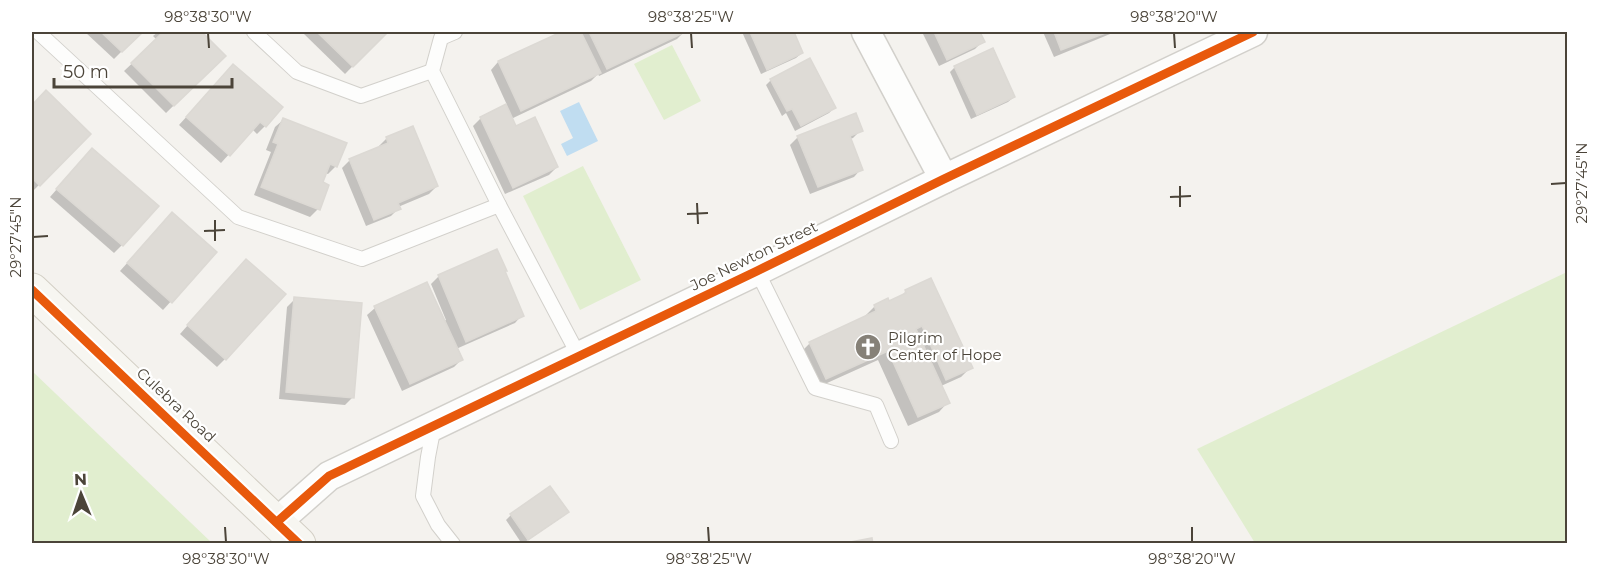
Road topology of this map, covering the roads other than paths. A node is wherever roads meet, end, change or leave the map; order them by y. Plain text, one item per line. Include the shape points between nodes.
1 (38, 32) edge
2 (254, 32) edge
3 (455, 32) edge
4 (866, 32) edge
5 (1253, 32) edge
6 (439, 35) edge
7 (1205, 42) edge
8 (432, 71) junction
9 (944, 179) junction
10 (499, 205) junction
11 (757, 271) junction
12 (32, 290) edge
13 (579, 356) junction
14 (434, 426) junction
15 (891, 441) dead end
16 (288, 533) edge
17 (453, 543) edge

1 - 10 lane via 238,217 362,259
2 - 8 lane via 297,72 361,96
3 - 6 lane
4 - 9 street
5 - 7 street, Joe Newton Street
6 - 8 lane
7 - 9 street, Joe Newton Street
8 - 10 lane
9 - 11 street, Joe Newton Street
10 - 13 lane
11 - 13 street, Joe Newton Street
11 - 15 lane via 815,388 876,405
12 - 16 main road, Culebra Road
13 - 14 street, Joe Newton Street
14 - 16 street, Joe Newton Street via 329,476 316,486
14 - 17 lane via 423,496

